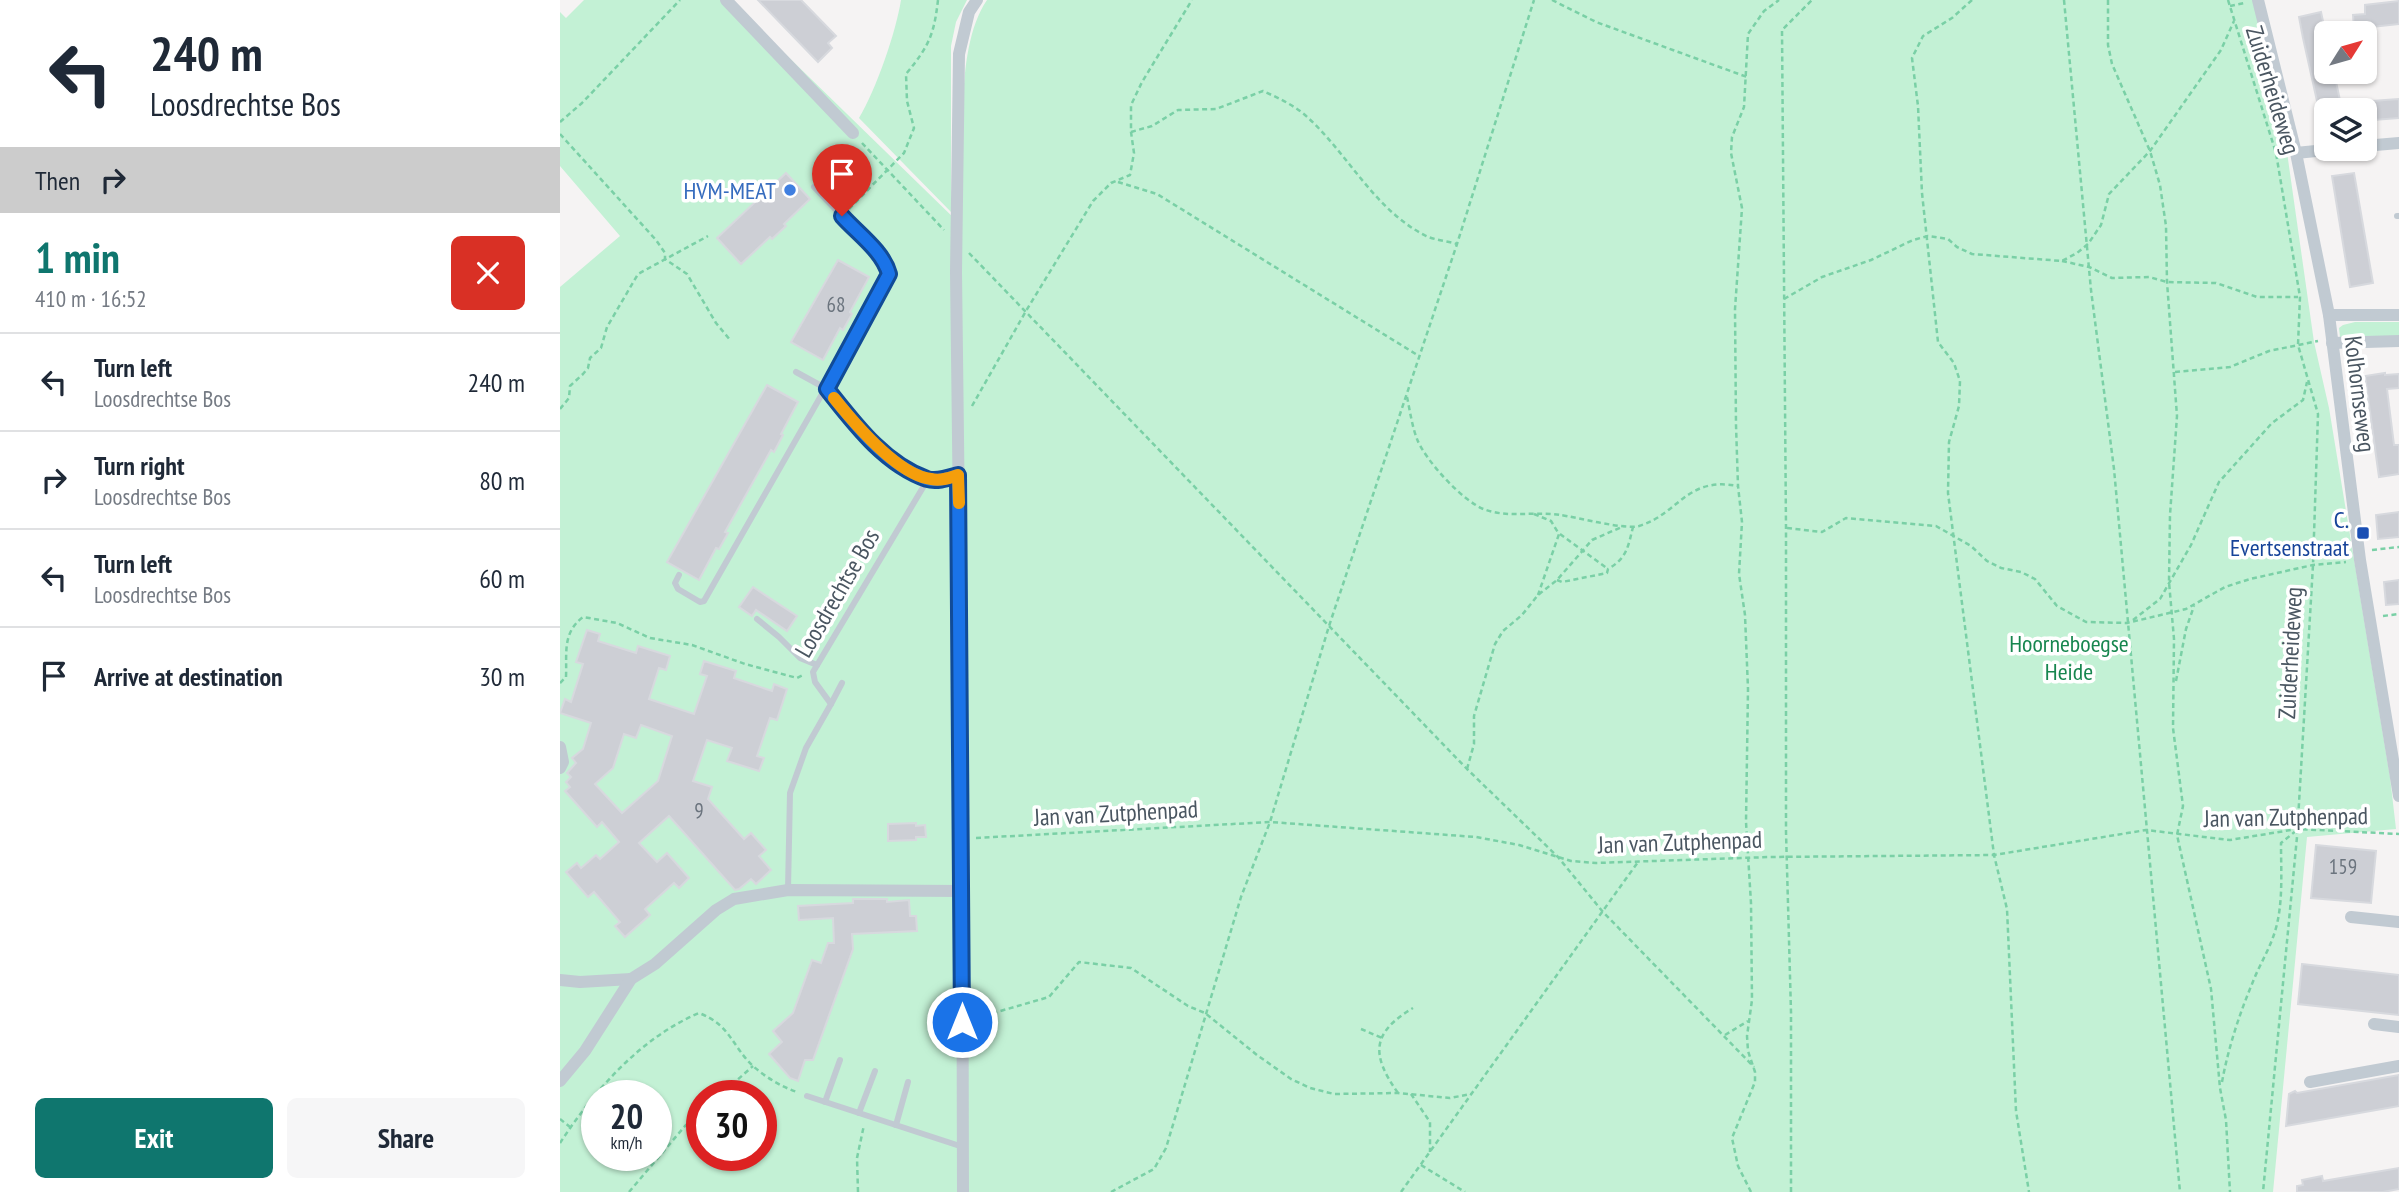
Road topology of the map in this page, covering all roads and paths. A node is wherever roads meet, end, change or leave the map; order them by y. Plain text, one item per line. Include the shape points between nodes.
1 (680, 0) edge
2 (726, 0) edge
3 (938, 0) edge
4 (977, 0) edge
5 (1192, 0) edge
6 (1534, 0) edge
7 (1552, 0) edge
8 (1779, 0) edge
9 (1812, 0) edge
10 (1972, 0) edge
11 (2064, 0) edge
12 (2108, 0) edge
13 (2228, 0) edge
14 (2258, 0) edge
15 (2252, 1) edge
16 (2230, 6) junction
17 (2234, 21) junction
18 (1746, 77) junction
19 (560, 122) edge
20 (1130, 132) junction
21 (853, 133) joint
22 (560, 134) edge
23 (2399, 143) edge
24 (2377, 145) edge
25 (2150, 150) junction
26 (2314, 151) edge
27 (2296, 153) junction
28 (887, 171) junction
29 (1118, 182) junction
30 (814, 187) dead end
31 (842, 216) junction
32 (708, 236) dead end
33 (1928, 236) junction
34 (957, 243) junction
35 (1457, 244) junction
36 (2088, 244) junction
37 (665, 259) junction
38 (2062, 261) junction
39 (2089, 267) junction
40 (2167, 282) junction
41 (2300, 297) junction
42 (1784, 299) junction
43 (1026, 311) junction
44 (2399, 314) edge
45 (2329, 315) junction
46 (731, 341) dead end
47 (2332, 341) junction
48 (2399, 341) edge
49 (2298, 345) junction
50 (1419, 356) junction
51 (2174, 372) junction
52 (796, 373) dead end
53 (2307, 381) junction
54 (827, 389) junction
55 (1406, 395) junction
56 (972, 405) dead end
57 (560, 409) edge
58 (958, 475) junction
59 (928, 479) junction
60 (1738, 486) junction
61 (1533, 513) junction
62 (1624, 526) junction
63 (1633, 527) junction
64 (1786, 528) junction
65 (1559, 534) junction
66 (1954, 535) junction
67 (2399, 547) edge
68 (1584, 551) junction
69 (2359, 555) junction
70 (2313, 565) junction
71 (1608, 569) junction
72 (679, 575) dead end
73 (1557, 580) junction
74 (2169, 582) junction
75 (1538, 595) junction
76 (2195, 604) junction
77 (2172, 612) junction
78 (758, 619) dead end
79 (2128, 623) junction
80 (1329, 626) junction
81 (815, 668) junction
82 (560, 683) edge
83 (842, 683) dead end
84 (2174, 687) junction
85 (831, 704) junction
86 (560, 747) edge
87 (560, 768) edge
88 (1467, 769) junction
89 (2399, 796) edge
90 (1270, 822) junction
91 (2146, 830) junction
92 (2297, 830) junction
93 (2399, 834) edge
94 (2177, 835) junction
95 (962, 838) junction
96 (1994, 855) junction
97 (1558, 857) junction
98 (1788, 857) junction
99 (1749, 859) junction
100 (1638, 862) junction
101 (788, 890) junction
102 (962, 891) junction
103 (1604, 912) junction
104 (2351, 917) dead end
105 (2399, 922) edge
106 (631, 979) junction
107 (562, 982) edge
108 (1413, 1008) dead end
109 (1205, 1013) junction
110 (1748, 1021) junction
111 (962, 1022) junction
112 (2374, 1024) dead end
113 (2399, 1027) edge
114 (1360, 1028) dead end
115 (1723, 1036) junction
116 (1381, 1038) junction
117 (840, 1060) dead end
118 (753, 1066) junction
119 (2399, 1066) edge
120 (1754, 1067) junction
121 (875, 1071) dead end
122 (737, 1080) edge
123 (560, 1081) edge
124 (908, 1082) dead end
125 (2310, 1082) dead end
126 (2220, 1088) junction
127 (1398, 1093) junction
128 (1411, 1094) junction
129 (1471, 1094) junction
130 (807, 1096) joint
131 (825, 1102) junction
132 (859, 1113) junction
133 (872, 1117) junction
134 (560, 1119) edge
135 (686, 1125) edge
136 (896, 1125) junction
137 (570, 1127) junction
138 (560, 1143) edge
139 (963, 1147) junction
140 (1430, 1152) junction
141 (1421, 1165) junction
142 (629, 1192) edge
143 (858, 1192) edge
144 (963, 1192) edge
145 (1111, 1192) edge
146 (1401, 1192) edge
147 (1465, 1192) edge
148 (1751, 1192) edge
149 (1791, 1192) edge
150 (2029, 1192) edge
151 (2180, 1192) edge
152 (2230, 1192) edge
153 (2263, 1192) edge

1 - 19 path
2 - 21 street
3 - 28 path via 926,50 906,74 914,128 904,153
4 - 34 street via 969,12 959,54
5 - 20 path via 1131,105
6 - 35 path
7 - 18 path via 1596,22
8 - 18 path via 1764,11 1748,34
9 - 42 path via 1782,30
10 - 33 path via 1923,36 1912,58
11 - 36 path
12 - 25 path via 2112,64
13 - 16 path, Zuiderheideweg
14 - 27 street, Kolhornseweg
15 - 16 path
16 - 17 path, Zuiderheideweg
17 - 25 path via 2221,50
17 - 41 path, Zuiderheideweg via 2276,153
18 - 60 path via 1744,107 1731,153 1742,208 1735,309
20 - 29 path via 1130,175
20 - 35 path via 1152,126 1178,110 1216,109 1263,91 1306,116 1371,193 1398,217 1427,236
21 - 28 path
22 - 37 path via 656,240
23 - 24 street
25 - 36 path via 2109,194 2101,225
25 - 40 path via 2166,226
26 - 27 street
27 - 45 street, Kolhornseweg
28 - 31 path
28 - 34 path
29 - 43 path via 1103,189 1093,201
29 - 50 path via 1157,194
30 - 31 lane
31 - 54 lane via 880,256 889,274
32 - 37 path
33 - 38 path via 1948,239 1972,254
33 - 42 path via 1822,277
33 - 66 path via 1938,342 1954,363 1960,381 1949,442 1948,493
34 - 43 path
34 - 58 street
35 - 50 path
36 - 38 path
36 - 39 path
37 - 46 path via 687,274
37 - 57 path via 638,274 607,327 601,348 569,386 569,397
38 - 39 path
39 - 40 path via 2112,278 2149,277
39 - 79 path
40 - 41 path via 2216,283 2257,297
40 - 51 path
41 - 49 path, Zuiderheideweg
42 - 64 path
43 - 56 path
43 - 80 path
44 - 45 street
45 - 47 street, Kolhornseweg
47 - 48 street
47 - 49 path
47 - 69 street, Kolhornseweg
49 - 51 path via 2230,367
49 - 53 path, Zuiderheideweg
50 - 55 path
51 - 74 path via 2177,416
52 - 54 lane
53 - 70 path, Zuiderheideweg via 2318,414
53 - 74 path via 2303,400 2272,423 2219,482 2192,545
54 - 59 lane via 855,425 894,461
54 - 72 lane via 705,601 678,589
55 - 61 path via 1417,439 1458,492 1484,510
55 - 80 path
58 - 59 lane
58 - 95 street
59 - 81 lane, Loosdrechtse Bos
60 - 63 path via 1705,485
60 - 99 path via 1748,689
61 - 62 path
61 - 65 path via 1551,521
62 - 63 path
62 - 68 path via 1592,540
63 - 71 path via 1626,552
64 - 66 path via 1822,532 1846,518 1936,526
64 - 98 path
65 - 68 path
65 - 75 path
66 - 79 path via 1987,561 2035,579 2067,614 2086,622
66 - 96 path
67 - 69 path
68 - 71 path
68 - 73 path
69 - 70 path
69 - 89 street, Kolhornseweg
70 - 76 path via 2225,587
70 - 92 path, Zuiderheideweg
71 - 73 path via 1607,573
73 - 75 path
74 - 77 path
74 - 79 path via 2160,599
75 - 88 path via 1495,644 1474,716 1474,744
76 - 77 path
76 - 84 path
77 - 79 path
77 - 84 path
78 - 81 lane
79 - 91 path
80 - 88 path
80 - 90 path
81 - 82 path via 797,678 692,645 650,638 617,623 583,617 572,625 567,637 566,677
81 - 85 lane, Loosdrechtse Bos via 815,682
83 - 85 lane
84 - 94 path via 2173,728 2183,806
85 - 101 lane via 806,748 790,793
86 - 87 street
88 - 97 path
90 - 95 path, Jan van Zutphenpad
90 - 97 path, Jan van Zutphenpad via 1476,837
90 - 109 path
91 - 94 path, Jan van Zutphenpad
91 - 96 path, Jan van Zutphenpad
91 - 151 path
92 - 93 path, Jan van Zutphenpad
92 - 94 path, Jan van Zutphenpad via 2230,840
92 - 126 path via 2281,843 2277,924 2252,983
92 - 153 path, Zuiderheideweg
94 - 126 path via 2211,989
95 - 102 street
96 - 98 path, Jan van Zutphenpad
96 - 150 path via 2007,909 2015,1111
97 - 100 path, Jan van Zutphenpad via 1596,863
97 - 103 path
98 - 99 path, Jan van Zutphenpad
98 - 149 path
99 - 100 path, Jan van Zutphenpad
99 - 110 path via 1752,1000
100 - 103 path
101 - 102 street
101 - 106 street via 734,899
102 - 111 street
103 - 115 path
103 - 129 path
104 - 105 street
106 - 107 street
106 - 123 street via 586,1051
108 - 116 path via 1395,1018
109 - 111 path via 1131,968 1079,962 1049,997
109 - 127 path via 1257,1055 1310,1088 1334,1094
109 - 145 path via 1166,1148 1154,1169
110 - 115 path
110 - 120 path via 1748,1051
111 - 139 street
112 - 113 street
114 - 116 path
115 - 120 path
116 - 127 path via 1381,1063
117 - 131 lane
118 - 122 path
118 - 130 path via 782,1087
118 - 137 path via 714,1019 699,1013 638,1052
119 - 125 street
120 - 148 path via 1755,1082 1732,1138 1738,1166
121 - 132 lane
124 - 136 lane
126 - 152 path
127 - 128 path
128 - 129 path via 1450,1098
128 - 140 path via 1430,1122
129 - 140 path
130 - 131 lane
131 - 132 lane
132 - 133 lane
133 - 136 lane
133 - 143 path via 866,1117 857,1158
134 - 137 path
135 - 142 path
136 - 139 lane
137 - 138 path
139 - 144 street
140 - 141 path
141 - 146 path
141 - 147 path

